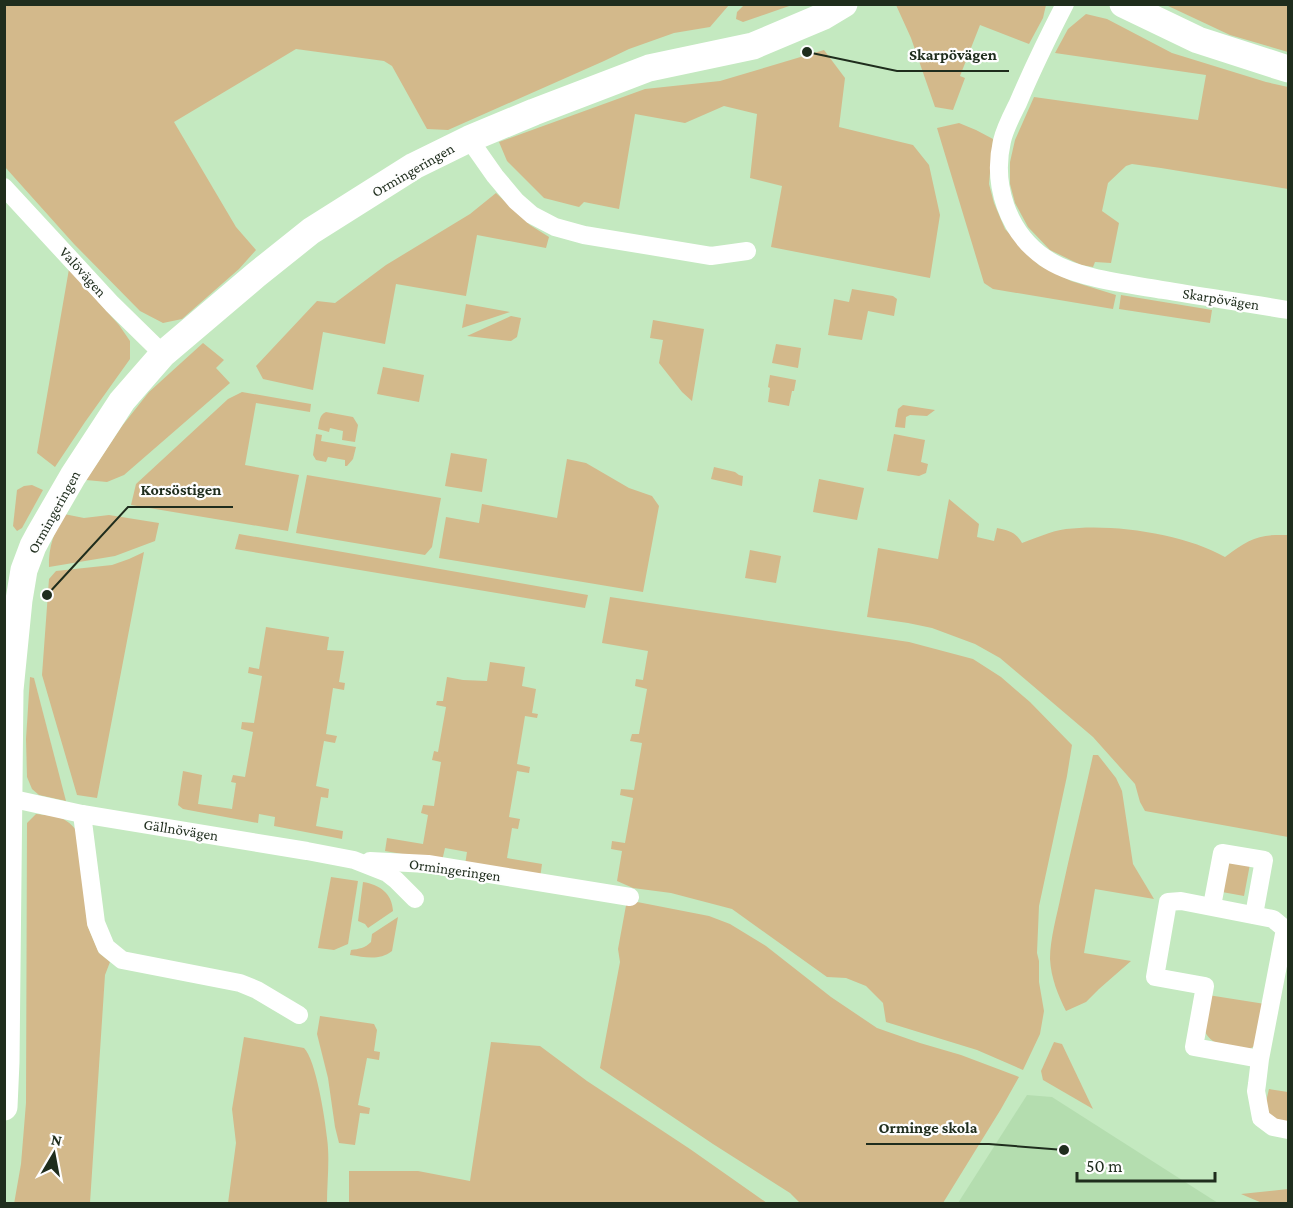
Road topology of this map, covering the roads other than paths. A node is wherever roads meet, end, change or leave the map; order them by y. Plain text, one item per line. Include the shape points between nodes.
1 (844, 4) edge
2 (1065, 4) edge
3 (1123, 4) edge
4 (1288, 69) edge
5 (469, 139) junction
6 (5, 189) edge
7 (747, 251) dead end
8 (1288, 310) edge
9 (163, 354) junction
10 (9, 798) junction
11 (82, 814) junction
12 (354, 861) junction
13 (630, 897) dead end
14 (415, 899) dead end
15 (1212, 906) junction
16 (1254, 915) junction
17 (6, 946) edge
18 (1283, 978) edge
19 (299, 1015) dead end
20 (1260, 1059) junction
21 (4, 1107) edge
22 (1288, 1130) edge

1 - 5 street, Ormingeringen via 753,46 649,68
2 - 8 street, Skarpövägen via 1002,139 998,162 1002,199 1015,227 1045,258 1072,272
3 - 4 street via 1198,40
5 - 7 street, Ormingeringen via 516,201 555,227 711,256
5 - 9 street, Ormingeringen via 414,166 311,231
6 - 9 street, Valövägen
9 - 10 street, Ormingeringen via 122,401 66,487 24,570 10,690
10 - 11 street, Gällnövägen
10 - 17 street, Ormingeringen
11 - 12 street, Gällnövägen
11 - 19 street via 96,923 106,947 122,960 240,983
12 - 13 street, Ormingeringen via 428,864
12 - 14 street, Ormingeringen via 387,873
15 - 16 street
15 - 16 street via 1222,853 1264,860
15 - 20 street via 1168,902 1155,977 1204,986 1194,1047
16 - 18 street via 1273,919 1285,929
17 - 21 street, Ormingeringen
18 - 20 street
20 - 22 street via 1256,1091 1261,1118 1273,1127

